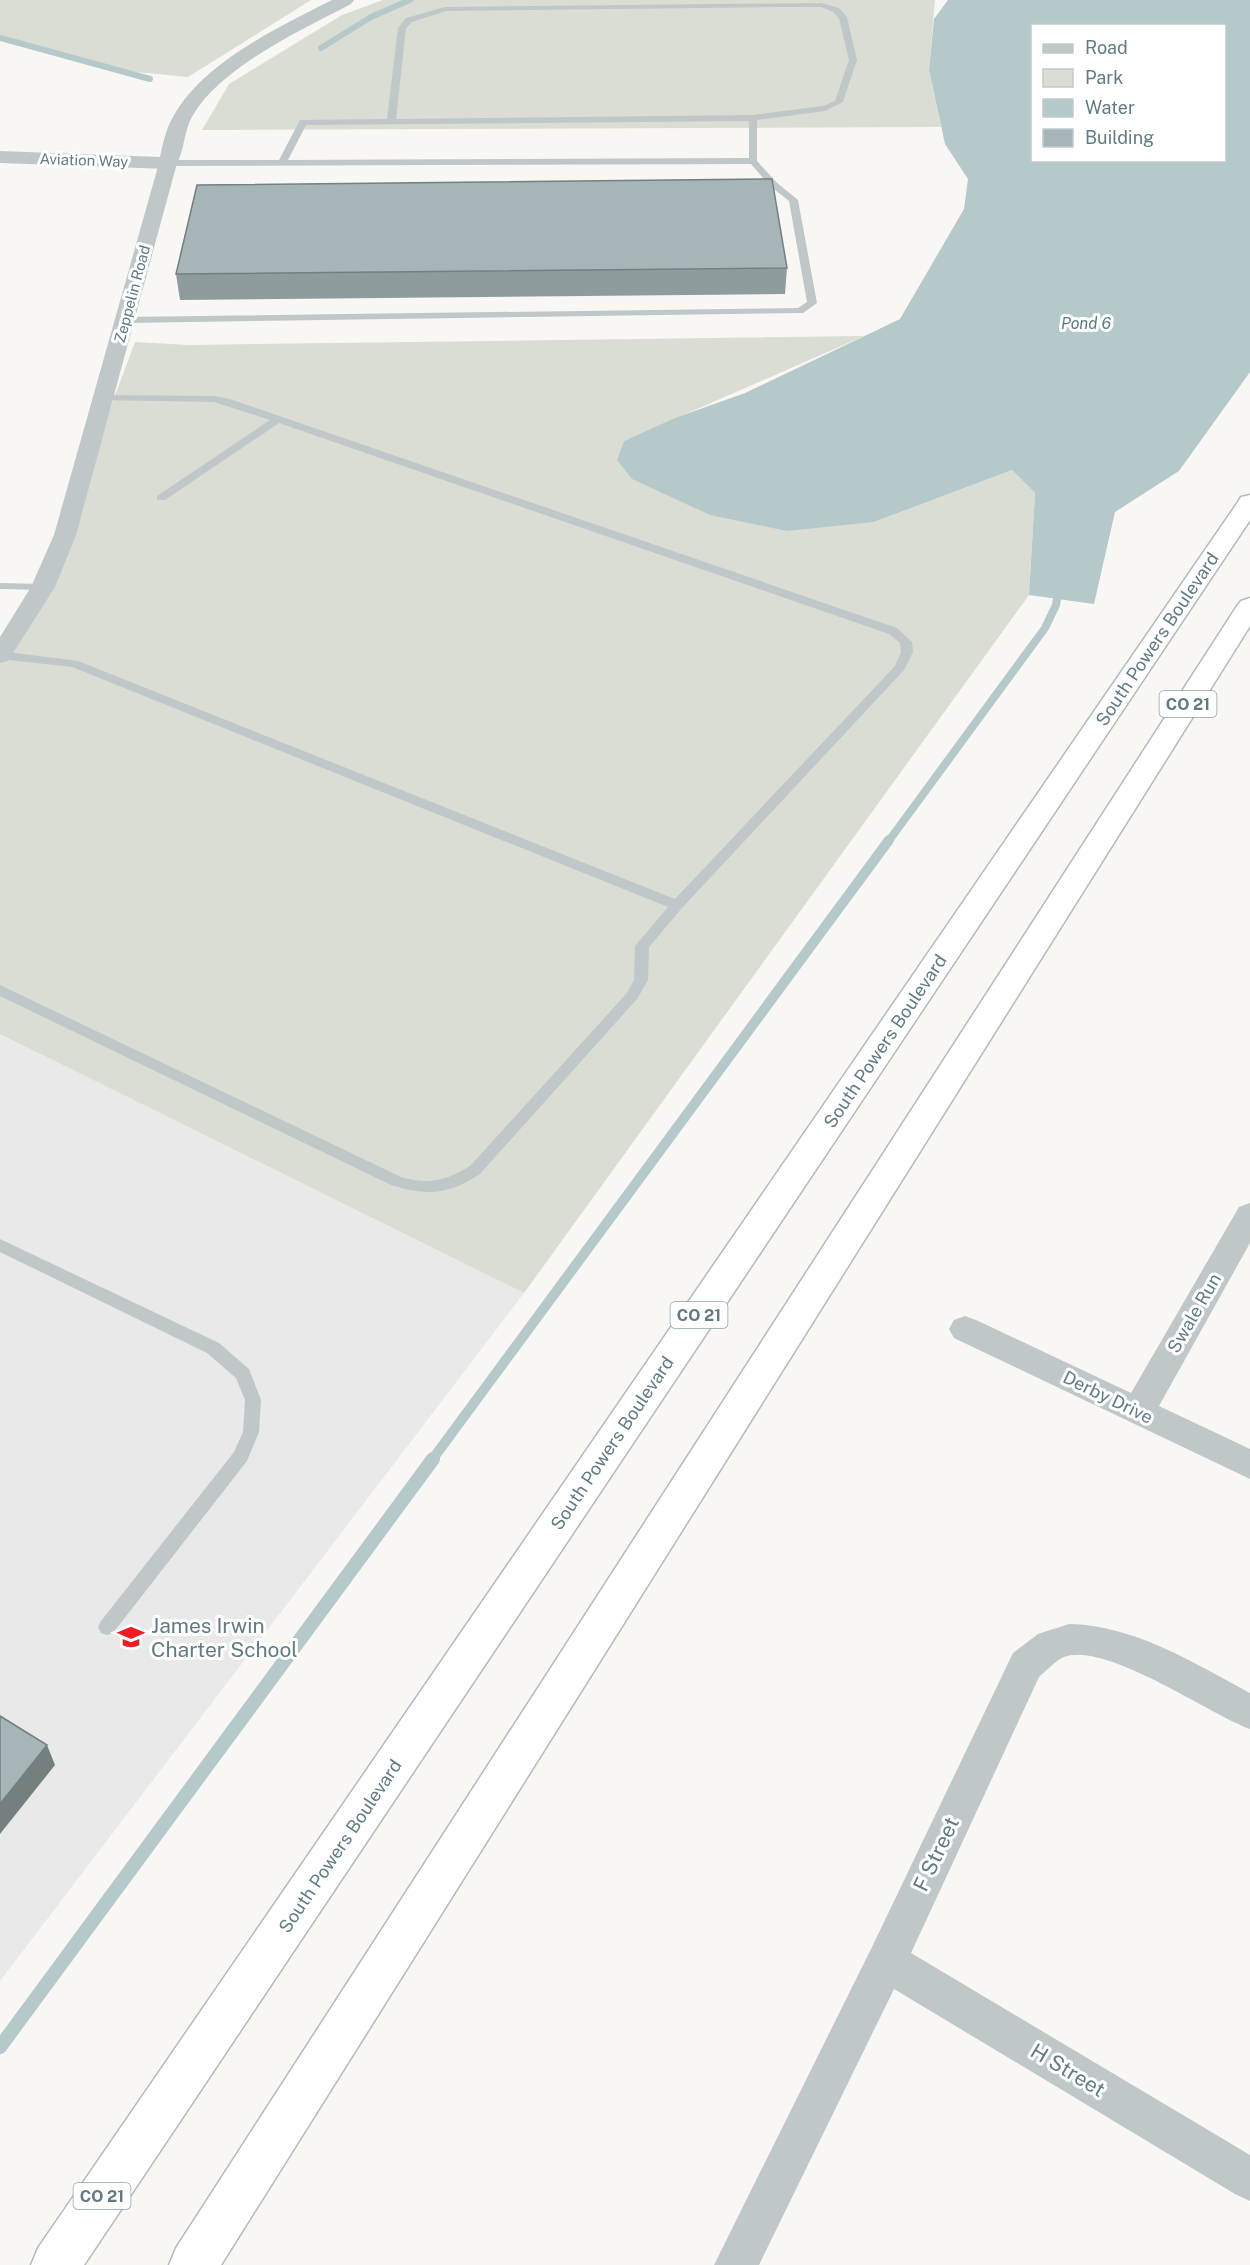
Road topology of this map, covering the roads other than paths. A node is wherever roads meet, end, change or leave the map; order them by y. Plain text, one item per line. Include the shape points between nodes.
1 (345, 0) edge
2 (753, 118) junction
3 (391, 121) junction
4 (0, 157) edge
5 (753, 161) junction
6 (168, 163) junction
7 (282, 163) junction
8 (125, 320) junction
9 (103, 398) junction
10 (278, 419) junction
11 (161, 498) dead end
12 (1250, 502) edge
13 (0, 586) edge
14 (43, 588) junction
15 (1250, 606) edge
16 (1250, 620) edge
17 (0, 655) edge
18 (1211, 667) junction
19 (677, 905) junction
20 (0, 990) edge
21 (1250, 1215) edge
22 (0, 1245) edge
23 (966, 1329) dead end
24 (1138, 1412) junction
25 (1250, 1465) edge
26 (107, 1627) dead end
27 (1250, 1712) edge
28 (886, 1961) junction
29 (148, 2128) junction
30 (1250, 2179) edge
31 (44, 2265) edge
32 (55, 2265) edge
33 (194, 2265) edge
34 (736, 2265) edge

1 - 6 street, Zeppelin Road via 213,78 183,113
2 - 3 lane
2 - 3 lane via 825,108 838,102 853,60 843,17 836,10 822,5 445,9 409,20 402,28
2 - 5 lane
3 - 7 lane via 303,122
4 - 6 street, Aviation Way
5 - 7 lane
5 - 8 lane via 793,200 812,303 800,311
6 - 7 lane
6 - 8 street, Zeppelin Road
8 - 9 street, Zeppelin Road
9 - 10 lane via 214,399
9 - 14 street, Zeppelin Road via 65,535
10 - 11 lane
10 - 19 lane via 893,631 906,642 907,652 900,667
12 - 29 highway, South Powers Boulevard / CO 21
13 - 14 lane
14 - 17 street, Zeppelin Road
15 - 18 highway, CO 21
16 - 18 street
17 - 19 lane via 74,664
18 - 33 highway, CO 21
19 - 20 lane via 642,946 641,980 632,996 475,1170 456,1183 434,1189 396,1181
21 - 24 street, Swale Run
22 - 26 lane via 213,1348 243,1374 253,1400 251,1432 241,1456
23 - 24 street, Derby Drive
24 - 25 street, Derby Drive
27 - 28 street, F Street via 1140,1655 1103,1642 1068,1640 1048,1647 1026,1665
28 - 30 street, H Street
28 - 34 street, F Street
29 - 31 highway
29 - 32 highway, South Powers Boulevard / CO 21

